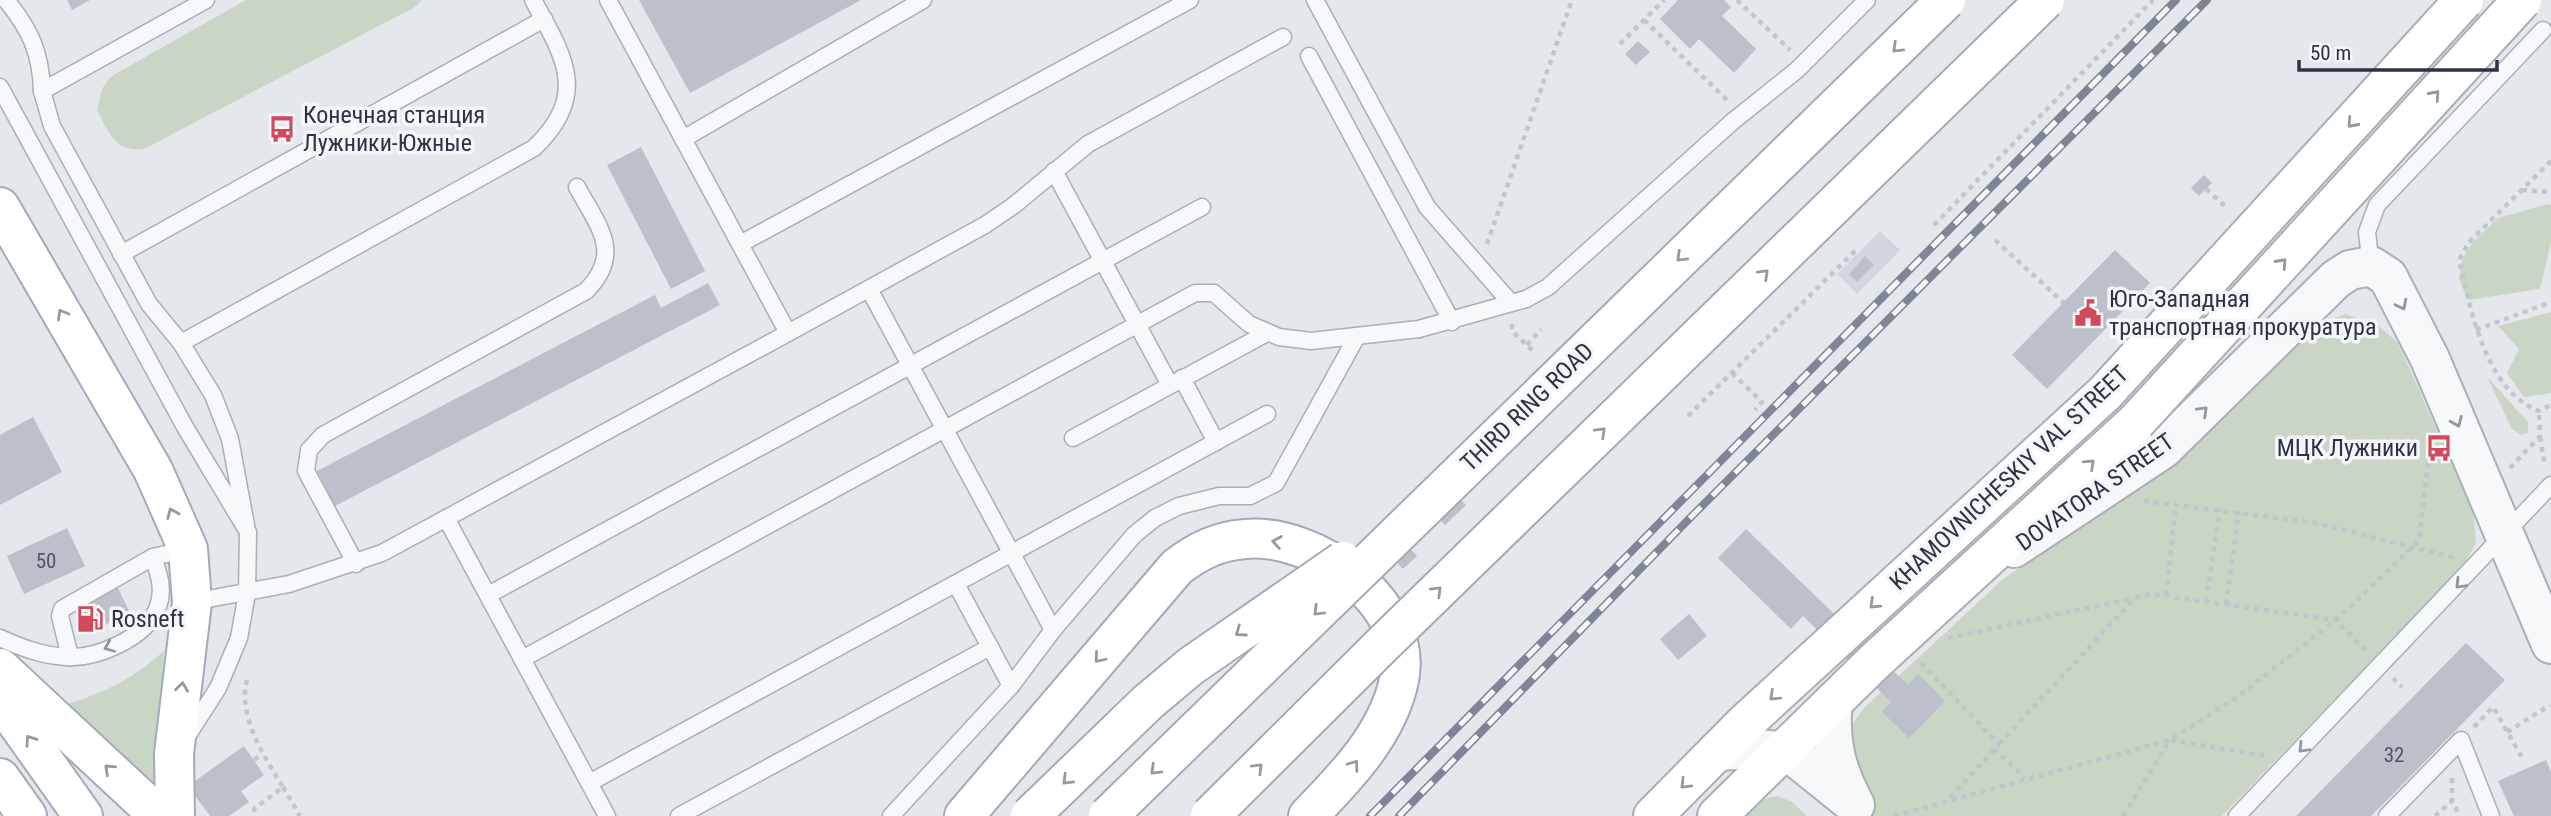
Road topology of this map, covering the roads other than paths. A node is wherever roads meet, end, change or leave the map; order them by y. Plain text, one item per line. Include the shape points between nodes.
1 (6, 0) edge
2 (206, 0) edge
3 (533, 0) edge
4 (608, 0) edge
5 (923, 0) edge
6 (1190, 0) edge
7 (1315, 0) edge
8 (1867, 0) edge
9 (1946, 0) edge
10 (2045, 0) edge
11 (2464, 0) edge
12 (2532, 15) edge
13 (544, 19) junction
14 (1283, 37) dead end
15 (1309, 57) dead end
16 (0, 87) edge
17 (42, 91) junction
18 (683, 139) junction
19 (1054, 171) junction
20 (577, 187) dead end
21 (0, 207) edge
22 (1202, 207) dead end
23 (740, 244) junction
24 (121, 254) junction
25 (1102, 261) junction
26 (2371, 266) junction
27 (869, 289) junction
28 (1511, 303) junction
29 (1452, 322) junction
30 (1137, 324) junction
31 (1267, 332) junction
32 (788, 333) junction
33 (1356, 338) junction
34 (181, 343) junction
35 (910, 366) junction
36 (1176, 382) junction
37 (1267, 414) dead end
38 (944, 429) junction
39 (1073, 438) dead end
40 (1216, 442) junction
41 (1454, 478) junction
42 (2551, 485) edge
43 (446, 518) junction
44 (248, 532) junction
45 (2506, 533) junction
46 (171, 553) junction
47 (1012, 553) junction
48 (356, 564) junction
49 (1968, 577) junction
50 (956, 584) junction
51 (247, 593) junction
52 (488, 595) junction
53 (192, 602) junction
54 (1053, 630) junction
55 (0, 638) edge
56 (2551, 644) edge
57 (990, 647) junction
58 (70, 657) junction
59 (522, 659) junction
60 (0, 668) edge
61 (1011, 686) junction
62 (0, 698) edge
63 (1833, 702) junction
64 (1717, 751) junction
65 (174, 754) junction
66 (1772, 761) junction
67 (0, 778) edge
68 (589, 783) junction
69 (1857, 812) edge
70 (27, 816) edge
71 (83, 816) edge
72 (159, 816) edge
73 (175, 816) edge
74 (607, 816) edge
75 (679, 816) edge
76 (891, 816) edge
77 (964, 816) edge
78 (1030, 816) edge
79 (1108, 816) edge
80 (1210, 816) edge
81 (1308, 816) edge
82 (1653, 816) edge
83 (1717, 816) edge
84 (2237, 816) edge
85 (2387, 816) edge
86 (2491, 816) edge

1 - 17 lane via 37,47
2 - 17 lane
3 - 13 lane
4 - 18 lane
5 - 18 lane
6 - 23 lane
7 - 28 lane via 1427,207
8 - 28 lane via 1804,64 1548,286
9 -> 41 main road, THIRD RING ROAD, bridge
80 -> 10 main road, bridge
11 -> 64 main road, KHAMOVNICHESKIY VAL STREET, bridge via 2105,393
12 - 26 lane via 2377,205 2367,232
49 -> 12 main road, KHAMOVNICHESKIY VAL STREET, bridge via 2136,422
13 - 24 lane
13 - 34 lane via 564,55 567,96 550,133 534,148
14 - 19 lane via 1088,144
15 - 29 lane
16 - 44 lane via 184,427
17 - 24 lane via 52,126
18 - 23 lane
19 - 25 lane
19 - 27 lane via 985,225
20 - 48 lane via 605,240 607,253 599,278 586,291 323,435 309,450 306,471
46 -> 21 main road via 153,470
22 - 25 lane
23 - 32 lane
24 - 34 lane via 149,304
25 - 30 lane
25 - 35 lane
26 -> 45 street via 2388,277 2430,359
49 -> 26 street, DOVATORA STREET via 2163,450 2336,279 2350,270
27 - 32 lane
27 - 35 lane
28 - 29 lane
29 - 33 lane
30 - 31 lane via 1206,291
30 - 36 lane
30 - 38 lane
31 - 33 lane via 1311,341
31 - 36 lane
32 - 43 lane
33 - 54 lane via 1276,483 1250,496 1195,500 1155,518 1134,535
34 - 44 lane via 222,415
35 - 38 lane
35 - 52 lane
36 - 39 lane
36 - 40 lane
37 - 40 lane
38 - 47 lane
38 - 59 lane
40 - 47 lane
41 -> 78 main road, bridge via 1381,535 1191,666
41 -> 79 main road, THIRD RING ROAD, bridge
42 - 45 lane
43 - 48 lane
43 - 52 lane
44 - 51 lane
45 - 56 street
45 -> 84 lane
46 - 53 main road
46 -> 58 lane via 157,609 140,631 106,650
46 - 58 lane via 62,609
47 - 50 lane
47 - 54 lane
48 - 51 lane
49 - 63 main road, KHAMOVNICHESKIY VAL STREET
50 - 57 lane
50 - 68 lane
51 - 53 lane
51 - 65 lane via 239,638 218,688
52 - 59 lane
65 -> 53 main road
54 - 61 lane
55 - 58 lane via 33,653
57 - 61 lane
57 - 75 lane
59 - 68 lane
72 -> 60 main road
61 - 76 lane
71 -> 62 main road
63 - 66 main road, KHAMOVNICHESKIY VAL STREET
63 - 69 street via 1830,727 1836,763
64 - 66 street
64 -> 82 main road, KHAMOVNICHESKIY VAL STREET
65 - 73 main road
66 - 69 street
66 - 83 main road, KHAMOVNICHESKIY VAL STREET
67 - 70 main road
68 - 74 lane
81 -> 77 main road via 1342,782 1382,726 1399,679 1399,638 1379,600 1352,577 1311,552 1284,542 1247,538 1218,543 1177,567
85 - 86 lane via 2461,740

